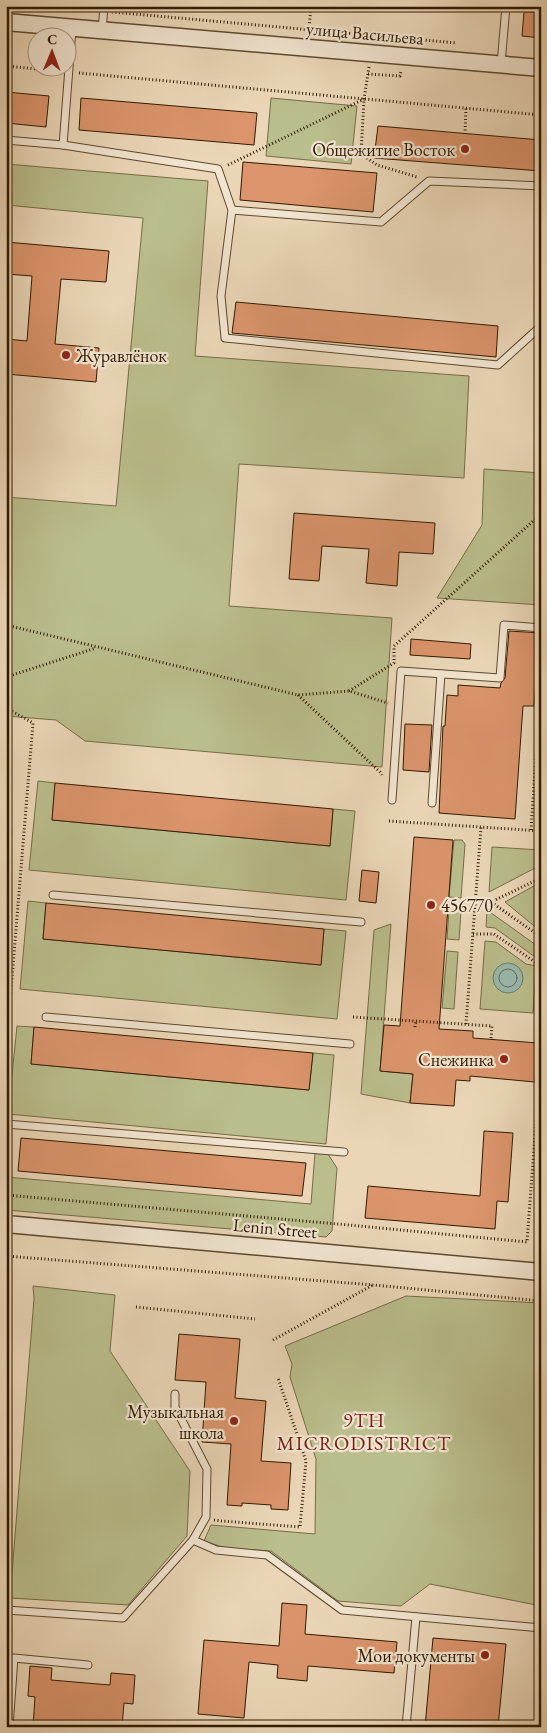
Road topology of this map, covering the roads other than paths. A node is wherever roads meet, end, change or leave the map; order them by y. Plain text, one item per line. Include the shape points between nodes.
1 (506, 6) edge
2 (103, 8) edge
3 (6, 22) edge
4 (63, 28) edge
5 (78, 29) edge
6 (102, 31) junction
7 (501, 64) junction
8 (541, 68) edge
9 (68, 78) edge
10 (6, 140) edge
11 (63, 145) junction
12 (541, 186) edge
13 (232, 210) junction
14 (541, 326) edge
15 (541, 628) edge
16 (441, 674) junction
17 (392, 800) road end
18 (432, 803) dead end
19 (53, 895) dead end
20 (362, 922) dead end
21 (46, 1017) dead end
22 (350, 1044) dead end
23 (6, 1124) edge
24 (344, 1152) dead end
25 (6, 1224) edge
26 (541, 1272) edge
27 (175, 1394) dead end
28 (193, 1540) junction
29 (6, 1610) edge
30 (416, 1617) junction
31 (541, 1628) edge
32 (88, 1665) dead end
33 (9, 1727) edge
34 (406, 1727) edge

1 - 7 lane
2 - 6 lane
3 - 4 street, улица Васильева
5 - 6 street, улица Васильева
6 - 7 street, улица Васильева
7 - 8 street, улица Васильева
9 - 11 lane
10 - 11 lane
11 - 13 lane via 218,169
12 - 13 lane via 429,181 381,222
13 - 14 lane via 220,296 225,338 498,365
15 - 16 lane via 504,625 500,678
16 - 17 lane via 401,671
16 - 18 lane
19 - 20 lane
21 - 22 lane
23 - 24 lane
25 - 26 street, Lenin Street
27 - 28 lane via 175,1407 207,1469 206,1518
28 - 29 lane via 124,1618
28 - 30 lane via 216,1550 267,1555 342,1610
30 - 31 lane
30 - 34 lane
32 - 33 lane via 14,1658

